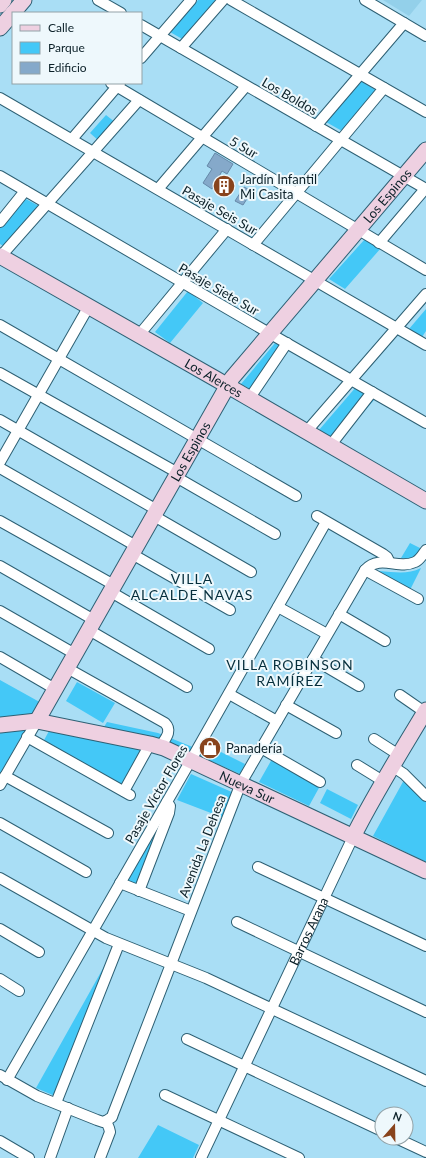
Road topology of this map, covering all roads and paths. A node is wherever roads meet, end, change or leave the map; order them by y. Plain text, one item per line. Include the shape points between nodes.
1 (4, 0) edge
2 (24, 0) edge
3 (98, 0) edge
4 (191, 0) edge
5 (223, 0) edge
6 (231, 0) edge
7 (365, 0) edge
8 (0, 5) edge
9 (15, 12) edge
10 (118, 12) edge
11 (404, 23) junction
12 (142, 26) edge
13 (160, 36) junction
14 (426, 36) edge
15 (181, 48) junction
16 (142, 57) edge
17 (360, 74) junction
18 (116, 84) edge
19 (246, 86) junction
20 (384, 88) junction
21 (0, 98) edge
22 (139, 100) junction
23 (426, 112) edge
24 (316, 126) junction
25 (202, 138) junction
26 (72, 139) junction
27 (340, 140) junction
28 (426, 150) edge
29 (94, 152) junction
30 (0, 176) edge
31 (404, 176) junction
32 (158, 189) junction
33 (425, 189) edge
34 (25, 191) junction
35 (297, 193) junction
36 (47, 204) junction
37 (0, 222) edge
38 (226, 230) junction
39 (358, 230) junction
40 (379, 242) junction
41 (253, 245) junction
42 (0, 256) edge
43 (426, 270) edge
44 (314, 281) junction
45 (183, 283) junction
46 (426, 294) edge
47 (89, 306) junction
48 (0, 325) edge
49 (396, 328) junction
50 (269, 334) junction
51 (139, 335) junction
52 (424, 341) edge
53 (287, 343) junction
54 (60, 358) junction
55 (0, 373) edge
56 (351, 380) junction
57 (227, 386) junction
58 (372, 392) junction
59 (39, 395) junction
60 (249, 399) junction
61 (0, 420) edge
62 (426, 423) edge
63 (18, 430) junction
64 (306, 432) junction
65 (197, 439) junction
66 (330, 446) junction
67 (0, 462) edge
68 (0, 468) edge
69 (177, 475) junction
70 (296, 496) dead end
71 (426, 501) edge
72 (156, 513) junction
73 (317, 516) dead end
74 (0, 521) edge
75 (326, 522) junction
76 (275, 534) dead end
77 (134, 550) junction
78 (426, 550) edge
79 (390, 563) junction
80 (0, 566) edge
81 (365, 570) junction
82 (251, 572) dead end
83 (112, 588) junction
84 (418, 599) dead end
85 (278, 607) junction
86 (230, 610) dead end
87 (0, 611) edge
88 (339, 614) junction
89 (92, 625) junction
90 (327, 634) junction
91 (385, 641) dead end
92 (209, 649) dead end
93 (75, 654) junction
94 (0, 657) edge
95 (313, 659) junction
96 (67, 668) junction
97 (359, 686) dead end
98 (187, 687) dead end
99 (55, 688) junction
100 (229, 694) junction
101 (400, 695) dead end
102 (286, 705) junction
103 (426, 712) edge
104 (37, 721) junction
105 (277, 721) junction
106 (0, 725) edge
107 (336, 733) dead end
108 (27, 737) junction
109 (374, 739) dead end
110 (155, 745) junction
111 (261, 748) junction
112 (191, 760) junction
113 (395, 761) junction
114 (357, 765) dead end
115 (3, 780) edge
116 (383, 781) junction
117 (320, 782) dead end
118 (241, 783) junction
119 (426, 796) edge
120 (167, 802) junction
121 (0, 823) edge
122 (108, 833) dead end
123 (353, 836) junction
124 (258, 867) dead end
125 (426, 871) edge
126 (86, 872) dead end
127 (0, 878) edge
128 (120, 883) junction
129 (139, 891) junction
130 (324, 898) junction
131 (191, 911) junction
132 (237, 922) dead end
133 (0, 929) edge
134 (93, 930) junction
135 (119, 944) junction
136 (426, 946) edge
137 (39, 952) dead end
138 (299, 952) junction
139 (170, 964) junction
140 (0, 980) edge
141 (19, 991) dead end
142 (272, 1009) junction
143 (426, 1012) edge
144 (186, 1039) dead end
145 (245, 1067) junction
146 (4, 1077) edge
147 (426, 1081) edge
148 (165, 1095) dead end
149 (56, 1103) junction
150 (68, 1108) junction
151 (219, 1120) junction
152 (106, 1121) junction
153 (374, 1127) edge
154 (1, 1145) edge
155 (413, 1146) edge
156 (426, 1152) edge
157 (29, 1158) edge
158 (50, 1158) edge
159 (100, 1158) edge
160 (201, 1158) edge
161 (299, 1158) edge

1 - 8 street
2 - 9 street
3 - 10 street
4 - 13 street
5 - 15 street
6 - 17 street
7 - 11 street
11 - 14 street
11 - 17 street
12 - 13 street, Los Boldos
13 - 15 street, Los Boldos
13 - 16 street
15 - 19 street, Los Boldos
17 - 20 street
17 - 24 street
18 - 22 street, 5 Sur
18 - 26 street
19 - 24 street, Los Boldos
19 - 25 street
20 - 23 street
20 - 27 street
21 - 26 street, Pasaje Seis Sur
22 - 25 street, 5 Sur
22 - 29 street
24 - 27 street, Los Boldos
25 - 32 street
25 - 35 street, 5 Sur
26 - 29 street, Pasaje Seis Sur
27 - 31 street, Los Boldos
27 - 35 street
28 - 31 street, Los Espinos
29 - 32 street, Pasaje Seis Sur
29 - 36 street
30 - 34 street, Pasaje Siete Sur
31 - 33 street, Los Boldos
31 - 39 street, Los Espinos
32 - 38 street, Pasaje Seis Sur
33 - 40 street
34 - 36 street, Pasaje Siete Sur
34 - 37 street
35 - 39 street, 5 Sur
35 - 41 street
36 - 42 street
36 - 45 street, Pasaje Siete Sur
38 - 41 street, Pasaje Seis Sur
38 - 45 street
39 - 40 street, 5 Sur
39 - 44 street, Los Espinos
40 - 43 street, 5 Sur
41 - 44 street, Pasaje Seis Sur
42 - 47 street, Los Alerces
44 - 49 street, Pasaje Seis Sur
44 - 50 street, Los Espinos
45 - 50 street, Pasaje Siete Sur
45 - 51 street
46 - 49 street
47 - 51 street, Los Alerces
47 - 54 street
48 - 54 street
49 - 52 street, Pasaje Seis Sur
49 - 56 street
50 - 53 street, Pasaje Siete Sur
50 - 57 street, Los Espinos
51 - 57 street, Los Alerces
53 - 56 street, Pasaje Siete Sur
53 - 60 street
54 - 59 street
54 - 65 street
55 - 59 street
56 - 58 street, Pasaje Siete Sur
56 - 64 street
57 - 60 street, Los Alerces
57 - 65 street, Los Espinos
58 - 62 street, Pasaje Siete Sur
58 - 66 street
59 - 63 street
59 - 69 street
60 - 64 street, Los Alerces
61 - 63 street
63 - 67 street
63 - 72 street
64 - 66 street, Los Alerces
65 - 69 street, Los Espinos
65 - 70 street
66 - 71 street, Los Alerces
68 - 77 street
69 - 72 street, Los Espinos
69 - 76 street
72 - 77 street, Los Espinos
72 - 82 street
73 - 75 street
74 - 83 street
75 - 79 street via 385,555
75 - 85 street, Pasaje Víctor Flores
77 - 83 street, Los Espinos
77 - 86 street
78 - 79 street via 413,563
79 - 81 street via 375,563
80 - 89 street
81 - 84 street
81 - 88 street, Avenida La Dehesa
83 - 89 street, Los Espinos
83 - 92 street
85 - 90 street
85 - 100 street, Pasaje Víctor Flores
87 - 93 street
88 - 90 street, Avenida La Dehesa
88 - 91 street
89 - 93 street, Los Espinos
89 - 98 street
90 - 95 street, Avenida La Dehesa
93 - 96 street, Los Espinos
94 - 99 street
95 - 97 street
95 - 102 street, Avenida La Dehesa
96 - 99 street, Los Espinos
96 - 110 street via 165,723 168,732
99 - 104 street, Los Espinos
100 - 105 street
100 - 112 street, Pasaje Víctor Flores
101 - 103 street
102 - 105 street, Avenida La Dehesa
102 - 107 street
103 - 113 street, Barros Arana
104 - 106 street, Nueva Sur
104 - 108 street, Los Espinos
104 - 110 street, Nueva Sur
105 - 111 street, Avenida La Dehesa
108 - 110 street via 127,793
108 - 115 street, Los Espinos
109 - 113 street
110 - 112 street, Nueva Sur
111 - 117 street
111 - 118 street, Avenida La Dehesa
112 - 118 street, Nueva Sur
112 - 120 street, Pasaje Víctor Flores
113 - 116 street, Barros Arana
113 - 119 street
114 - 116 street
115 - 122 street
116 - 123 street, Barros Arana
118 - 123 street, Nueva Sur
118 - 131 street, Avenida La Dehesa
120 - 128 street, Pasaje Víctor Flores
120 - 129 street via 170,806 169,813
121 - 126 street
123 - 125 street, Nueva Sur
123 - 130 street, Barros Arana
124 - 130 street
127 - 134 street
128 - 129 street
128 - 134 street, Pasaje Víctor Flores
129 - 131 street
130 - 136 street
130 - 138 street, Barros Arana
131 - 139 street, Avenida La Dehesa
132 - 138 street
133 - 137 street
134 - 135 street
134 - 146 street, Pasaje Víctor Flores
135 - 139 street
135 - 149 street
138 - 142 street, Barros Arana
138 - 143 street
139 - 142 street
139 - 152 street, Avenida La Dehesa via 112,1117
140 - 141 street
142 - 145 street, Barros Arana
142 - 147 street
144 - 145 street
145 - 151 street, Barros Arana
145 - 153 street
146 - 149 street via 37,1096
148 - 151 street
149 - 150 street
150 - 152 street
150 - 158 street
151 - 160 street, Barros Arana
151 - 161 street
152 - 159 street via 110,1132
154 - 157 street
155 - 156 street

